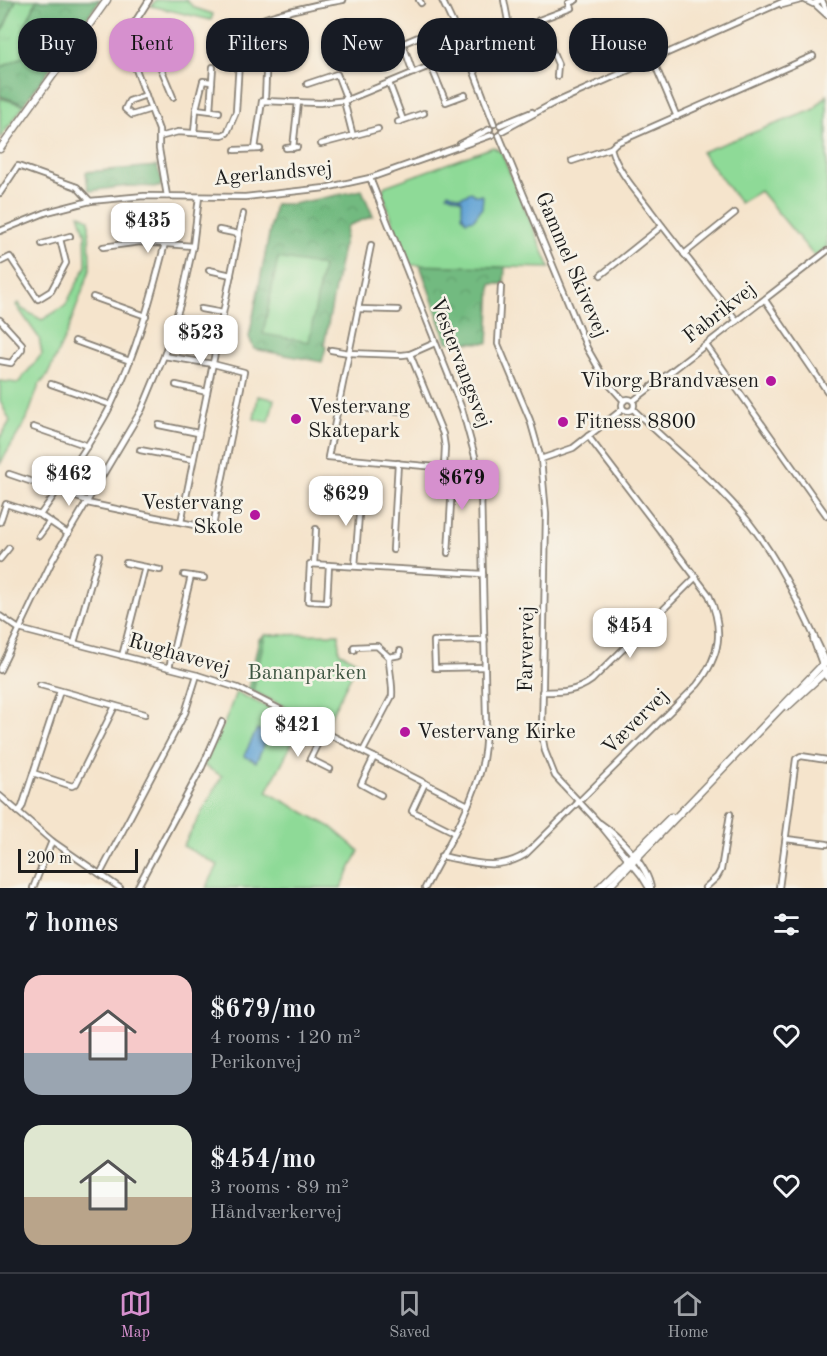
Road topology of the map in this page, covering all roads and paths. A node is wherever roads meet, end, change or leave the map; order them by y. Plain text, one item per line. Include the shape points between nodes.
1 (107, 0) edge
2 (149, 0) edge
3 (343, 0) edge
4 (442, 0) edge
5 (504, 0) edge
6 (576, 0) edge
7 (787, 0) edge
8 (801, 0) edge
9 (805, 0) edge
10 (822, 0) edge
11 (816, 3) junction
12 (779, 5) junction
13 (827, 13) edge
14 (138, 18) edge
15 (270, 18) edge
16 (450, 18) edge
17 (507, 18) edge
18 (405, 50) edge
19 (668, 53) edge
20 (813, 56) dead end
21 (417, 71) edge
22 (137, 72) edge
23 (163, 72) edge
24 (213, 72) edge
25 (238, 72) edge
26 (266, 72) edge
27 (434, 72) edge
28 (474, 72) edge
29 (626, 72) edge
30 (658, 72) edge
31 (413, 73) junction
32 (557, 76) dead end
33 (212, 82) junction
34 (389, 83) junction
35 (307, 84) dead end
36 (146, 95) junction
37 (465, 95) dead end
38 (173, 97) dead end
39 (265, 100) junction
40 (345, 100) junction
41 (298, 102) junction
42 (151, 109) junction
43 (196, 109) junction
44 (210, 110) junction
45 (540, 110) junction
46 (219, 112) dead end
47 (424, 113) dead end
48 (677, 117) junction
49 (494, 126) junction
50 (378, 129) dead end
51 (194, 133) junction
52 (500, 133) junction
53 (492, 135) junction
54 (353, 136) junction
55 (159, 137) junction
56 (321, 144) dead end
57 (286, 148) dead end
58 (452, 148) junction
59 (611, 148) junction
60 (0, 149) edge
61 (235, 150) dead end
62 (572, 161) dead end
63 (370, 178) junction
64 (0, 193) edge
65 (167, 196) junction
66 (199, 197) junction
67 (90, 201) junction
68 (735, 213) dead end
69 (243, 214) dead end
70 (662, 226) junction
71 (219, 230) dead end
72 (0, 231) edge
73 (239, 234) junction
74 (70, 236) dead end
75 (60, 239) junction
76 (165, 243) junction
77 (42, 244) dead end
78 (371, 245) dead end
79 (193, 246) junction
80 (103, 247) dead end
81 (827, 252) edge
82 (684, 254) junction
83 (0, 262) edge
84 (209, 270) dead end
85 (231, 275) junction
86 (601, 276) dead end
87 (501, 286) dead end
88 (93, 297) dead end
89 (765, 300) junction
90 (201, 309) dead end
91 (358, 309) junction
92 (398, 310) dead end
93 (222, 314) junction
94 (146, 316) junction
95 (0, 320) edge
96 (737, 321) junction
97 (75, 341) dead end
98 (435, 343) junction
99 (706, 345) junction
100 (331, 350) dead end
101 (349, 353) junction
102 (410, 354) junction
103 (164, 356) junction
104 (0, 361) edge
105 (130, 361) junction
106 (213, 364) junction
107 (51, 384) dead end
108 (176, 386) dead end
109 (827, 391) edge
110 (207, 392) junction
111 (624, 401) junction
112 (633, 401) junction
113 (111, 405) junction
114 (338, 407) junction
115 (623, 409) junction
116 (633, 409) junction
117 (401, 411) dead end
118 (159, 425) dead end
119 (33, 427) dead end
120 (198, 433) junction
121 (588, 436) junction
122 (88, 446) junction
123 (140, 450) dead end
124 (541, 459) junction
125 (193, 460) junction
126 (398, 463) junction
127 (444, 468) junction
128 (453, 468) junction
129 (479, 471) junction
130 (9, 474) dead end
131 (361, 489) dead end
132 (56, 493) junction
133 (87, 502) junction
134 (40, 515) junction
135 (827, 516) edge
136 (50, 521) junction
137 (0, 522) edge
138 (181, 522) junction
139 (316, 529) dead end
140 (68, 534) junction
141 (39, 536) dead end
142 (9, 548) dead end
143 (393, 550) dead end
144 (448, 553) dead end
145 (99, 555) dead end
146 (0, 559) edge
147 (126, 563) dead end
148 (314, 564) junction
149 (329, 565) junction
150 (355, 566) junction
151 (145, 567) junction
152 (160, 570) dead end
153 (483, 574) junction
154 (184, 575) dead end
155 (191, 576) junction
156 (204, 578) dead end
157 (696, 578) junction
158 (0, 616) edge
159 (19, 629) junction
160 (485, 640) junction
161 (74, 643) junction
162 (354, 651) dead end
163 (400, 651) dead end
164 (122, 656) junction
165 (389, 657) junction
166 (485, 667) junction
167 (826, 667) edge
168 (170, 668) junction
169 (0, 670) edge
170 (197, 675) junction
171 (40, 685) dead end
172 (60, 691) junction
173 (542, 692) junction
174 (115, 706) junction
175 (145, 714) dead end
176 (222, 722) dead end
177 (324, 731) junction
178 (363, 751) junction
179 (374, 757) junction
180 (827, 760) edge
181 (330, 769) dead end
182 (33, 773) junction
183 (425, 783) junction
184 (381, 795) dead end
185 (1, 797) edge
186 (579, 802) junction
187 (468, 805) junction
188 (18, 812) junction
189 (730, 814) dead end
190 (454, 832) junction
191 (786, 839) junction
192 (52, 841) junction
193 (827, 844) edge
194 (441, 856) junction
195 (632, 859) junction
196 (100, 874) junction
197 (33, 888) edge
198 (120, 888) edge
199 (137, 888) edge
200 (425, 888) edge
201 (599, 888) edge
202 (608, 888) edge
203 (650, 888) edge
204 (705, 888) edge
205 (779, 888) edge

1 - 60 main road
2 - 14 street
3 - 15 street via 301,7
4 - 16 street
5 - 17 street
6 - 32 street via 569,3 571,8 539,20 558,64
7 - 12 street, Agerlandsvej
8 - 12 street, Agerlandsvej
9 - 11 street
10 - 11 street
10 - 13 street
11 - 13 street
12 - 19 street, Agerlandsvej
18 - 31 street
20 - 48 street
21 - 31 street
22 - 36 street
23 - 38 street
24 - 33 street
25 - 51 street via 236,112 230,130 222,135
26 - 39 street
27 - 37 street via 446,102
28 - 49 street
29 - 45 street, Agerlandsvej
30 - 48 street
31 - 34 street
33 - 43 street via 203,81
33 - 44 street
34 - 40 street
34 - 47 street via 400,121
35 - 40 street via 337,74
36 - 42 street
36 - 42 street via 129,101 125,109 132,115
39 - 41 street
39 - 61 street via 257,149
40 - 41 street
40 - 54 street
41 - 57 street via 295,147
42 - 55 street
43 - 44 street
43 - 51 street
44 - 46 street
45 - 49 street, Agerlandsvej
45 - 52 street, Agerlandsvej
48 - 59 street
49 - 52 street, Gammel Skivevej
49 - 53 street
49 - 58 street, Agerlandsvej
50 - 54 street
51 - 55 street
52 - 53 street, Agerlandsvej
52 - 111 street, Gammel Skivevej via 587,348 606,381
53 - 58 street, Agerlandsvej
54 - 56 street
55 - 65 street
58 - 63 street, Agerlandsvej
59 - 62 street
59 - 70 street via 630,183
63 - 66 street, Agerlandsvej via 287,193
63 - 98 street, Vestervangsvej
64 - 67 street via 15,169 22,166 77,187
65 - 66 street, Agerlandsvej
65 - 67 street, Agerlandsvej
66 - 79 street
67 - 72 street, Agerlandsvej via 47,212
68 - 82 street
69 - 73 street
70 - 82 street
70 - 86 street
71 - 73 street
73 - 85 street
74 - 75 street
75 - 77 street
75 - 83 street via 66,263 51,291 38,299 10,256
76 - 79 street
76 - 80 street
76 - 94 street
78 - 91 street
79 - 103 street
81 - 89 street, Fabrikvej
82 - 96 street
84 - 85 street
85 - 93 street
87 - 124 street, Farvervej via 498,344 530,420
88 - 94 street
89 - 96 street, Fabrikvej
89 - 109 street
90 - 93 street
91 - 92 street
91 - 101 street
93 - 106 street
94 - 105 street
95 - 104 street via 22,344 11,363
96 - 99 street, Fabrikvej
97 - 105 street
98 - 102 street
98 - 129 street, Vestervangsvej via 465,417
99 - 112 street, Fabrikvej
99 - 135 street
100 - 101 street
101 - 102 street
101 - 114 street
102 - 127 street via 443,434
103 - 106 street
103 - 133 street via 142,410
105 - 113 street
106 - 110 street
106 - 138 street via 244,372 213,525 209,528
107 - 113 street
108 - 110 street
110 - 120 street
111 - 112 street
111 - 115 street
112 - 116 street
113 - 122 street
114 - 117 street
114 - 126 street via 328,457
115 - 116 street
115 - 121 street
116 - 167 street via 747,519 780,566 812,634 814,648
118 - 120 street
119 - 122 street
120 - 125 street
121 - 124 street via 567,451
121 - 157 street, Vævervej
122 - 132 street
123 - 125 street
124 - 173 street, Farvervej via 546,514
125 - 138 street
126 - 127 street
126 - 143 street
127 - 128 street
128 - 129 street
128 - 144 street
129 - 153 street, Vestervangsvej
130 - 132 street
131 - 150 street
132 - 133 street
132 - 134 street
133 - 138 street
133 - 140 street
134 - 136 street
134 - 137 street via 6,504
136 - 140 street
136 - 141 street
139 - 148 street
140 - 159 street
142 - 146 street
145 - 161 street
147 - 151 street
148 - 149 street
148 - 149 street via 310,564 308,601 327,602
149 - 150 street
150 - 153 street
151 - 152 street
151 - 164 street
153 - 160 street, Vestervangsvej
154 - 155 street
155 - 156 street
155 - 168 street
157 - 173 street via 592,680 572,691
157 - 186 street, Vævervej via 709,595 718,622 717,648 710,668
158 - 159 street
159 - 161 street, Rughavevej
159 - 169 street
160 - 166 street, Vestervangsvej
160 - 166 street via 434,641 435,668
161 - 164 street, Rughavevej
162 - 165 street via 354,647 377,646
163 - 165 street via 400,655
164 - 168 street, Rughavevej
165 - 178 street via 392,696
166 - 187 street, Vestervangsvej via 484,754
167 - 195 main road via 667,820
168 - 170 street, Rughavevej
170 - 177 street, Rughavevej via 238,688
170 - 196 street via 184,712
171 - 172 street
172 - 174 street
172 - 182 street
173 - 186 street, Farvervej via 544,751 555,776
174 - 175 street
174 - 182 street via 76,784
176 - 199 street
177 - 178 street, Rughavevej
177 - 181 street via 309,759
178 - 179 street, Rughavevej
179 - 183 street, Rughavevej
179 - 184 street via 361,784
180 - 191 street via 798,757
182 - 188 street
183 - 187 street, Rughavevej
183 - 190 street via 412,811
185 - 188 street
186 - 194 street, Vævervej via 515,861 489,865
186 - 195 street, Farvervej
187 - 190 street, Vestervangsvej
188 - 192 street
189 - 204 street via 721,870
190 - 194 street, Vestervangsvej
191 - 193 street
191 - 205 street
192 - 196 street
192 - 197 street
194 - 200 street, Vestervangsvej
195 - 201 main road
195 - 202 main road
195 - 203 street, Farvervej
196 - 198 street

